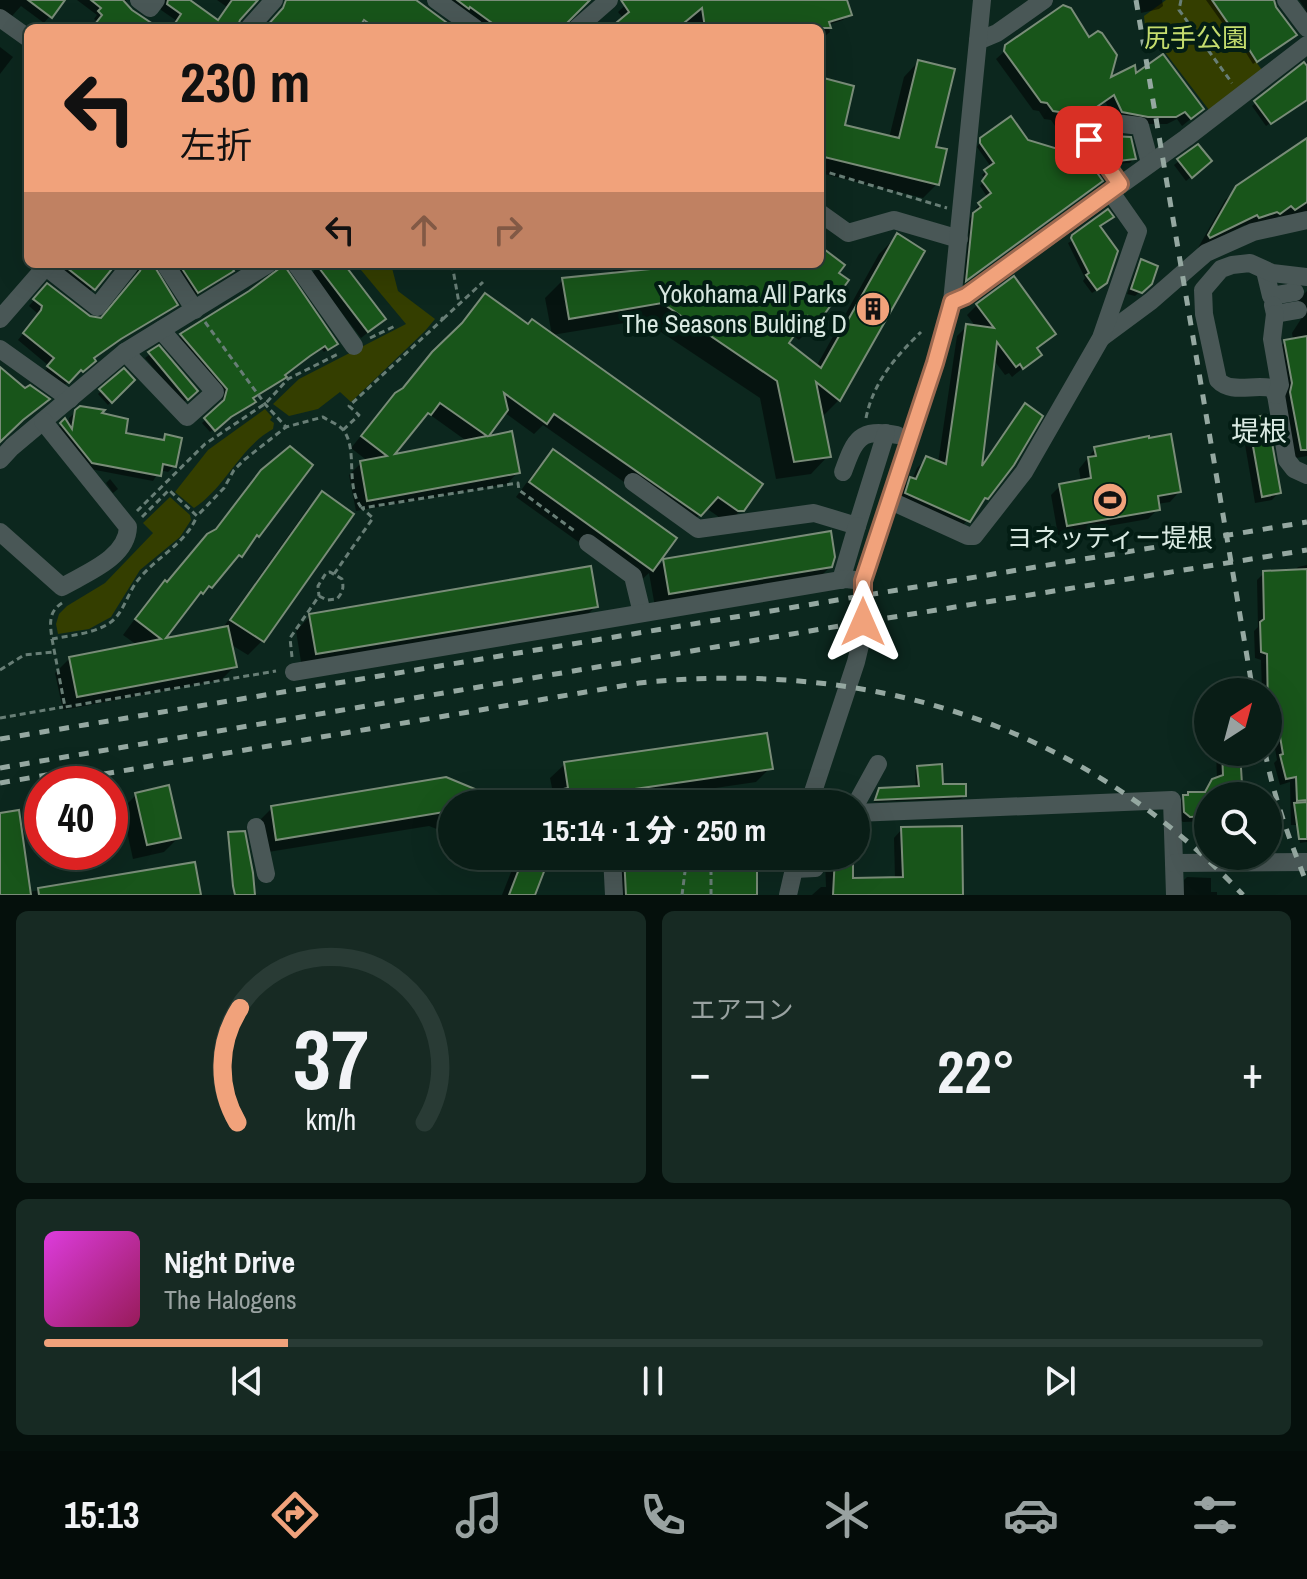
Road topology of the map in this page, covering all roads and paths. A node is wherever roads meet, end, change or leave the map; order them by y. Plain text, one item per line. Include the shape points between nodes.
1 (139, 0) edge
2 (156, 0) edge
3 (274, 0) edge
4 (436, 0) edge
5 (609, 0) edge
6 (982, 0) edge
7 (1044, 0) edge
8 (1181, 0) edge
9 (1286, 0) edge
10 (0, 18) edge
11 (253, 24) edge
12 (469, 24) edge
13 (581, 24) edge
14 (1307, 28) edge
15 (24, 35) edge
16 (978, 41) junction
17 (1307, 45) edge
18 (1242, 95) junction
19 (1098, 121) dead end
20 (1089, 140) dead end
21 (1150, 163) junction
22 (824, 171) edge
23 (1115, 188) junction
24 (961, 212) junction
25 (824, 216) edge
26 (1307, 220) edge
27 (959, 239) junction
28 (45, 268) edge
29 (49, 268) edge
30 (128, 268) edge
31 (168, 268) edge
32 (262, 268) edge
33 (299, 268) edge
34 (453, 268) edge
35 (1265, 271) junction
36 (1307, 277) edge
37 (483, 282) dead end
38 (1297, 301) dead end
39 (952, 302) junction
40 (459, 304) junction
41 (1273, 305) junction
42 (195, 310) junction
43 (0, 319) edge
44 (395, 326) dead end
45 (161, 330) junction
46 (921, 332) dead end
47 (1101, 338) junction
48 (354, 346) junction
49 (0, 349) edge
50 (125, 352) junction
51 (1276, 395) junction
52 (70, 399) junction
53 (265, 404) junction
54 (866, 418) dead end
55 (43, 421) junction
56 (286, 427) junction
57 (343, 430) junction
58 (886, 433) junction
59 (911, 438) junction
60 (0, 460) edge
61 (843, 472) dead end
62 (1307, 475) edge
63 (633, 482) dead end
64 (891, 501) junction
65 (362, 508) junction
66 (197, 516) junction
67 (131, 524) junction
68 (857, 526) junction
69 (0, 532) edge
70 (588, 543) joint
71 (334, 574) junction
72 (841, 580) junction
73 (863, 581) junction
74 (319, 596) junction
75 (66, 601) dead end
76 (642, 613) junction
77 (52, 639) junction
78 (54, 652) junction
79 (0, 670) edge
80 (294, 670) junction
81 (65, 707) junction
82 (0, 718) edge
83 (878, 764) dead end
84 (812, 790) edge
85 (864, 790) edge
86 (870, 812) edge
87 (256, 827) dead end
88 (1307, 862) edge
89 (1174, 863) junction
90 (613, 870) edge
91 (685, 870) edge
92 (711, 870) edge
93 (794, 870) edge
94 (266, 874) dead end
95 (614, 895) edge
96 (682, 895) edge
97 (711, 895) edge
98 (788, 895) edge
99 (1175, 895) edge

1 - 2 street via 150,8
3 - 11 street
4 - 12 street
5 - 13 street
6 - 16 street
7 - 16 street
8 - 18 path via 1179,10
9 - 14 street
10 - 15 street
16 - 24 street
17 - 18 street
18 - 21 street
19 - 21 street via 1140,126
20 - 23 street
21 - 23 street
22 - 24 path
23 - 39 street
23 - 47 street via 1138,231
24 - 27 street
25 - 27 street via 848,233 894,220
26 - 47 street via 1253,232 1206,253
27 - 39 street
28 - 43 street
29 - 30 street via 97,307
31 - 42 street
32 - 42 street
33 - 48 street
34 - 40 path
35 - 36 street
35 - 41 street
35 - 51 street via 1250,263 1221,269 1203,290 1204,314 1224,387 1254,385 1272,388
37 - 40 path
38 - 41 street
39 - 59 street
40 - 57 path via 349,406 359,415
41 - 51 street via 1280,385
42 - 45 street
42 - 53 path
44 - 48 path
45 - 50 street
45 - 50 street via 215,392 187,417
46 - 54 path via 875,389
47 - 64 street via 1024,472 974,536
48 - 53 path via 288,379
49 - 52 street
50 - 52 street
51 - 62 street via 1287,460
52 - 55 street
53 - 56 path
53 - 67 path via 205,444
55 - 60 street
55 - 67 street
56 - 57 path via 323,417
56 - 66 path via 244,460
57 - 65 path via 356,501
58 - 59 street
58 - 61 street via 861,435
58 - 68 street
59 - 64 street
63 - 68 street via 698,529 814,513
64 - 73 street
65 - 70 path via 518,483 519,490
65 - 71 path via 373,518
66 - 67 path via 169,490
66 - 77 path via 180,541 138,580 115,619 93,631
67 - 69 street via 128,537 106,562 62,587
68 - 72 street
70 - 76 street via 633,576
71 - 74 path via 321,579
71 - 74 path via 342,579 341,594 327,600
72 - 73 street
72 - 76 street
73 - 84 street via 862,637 830,711
74 - 80 path via 290,638
75 - 77 path via 51,615
76 - 80 street
77 - 78 path
78 - 79 path via 24,655
78 - 81 path
80 - 81 path
81 - 82 path
83 - 85 street
86 - 89 street via 1172,800
87 - 94 street
88 - 89 street
89 - 99 street
90 - 95 street
91 - 96 path
92 - 97 path
93 - 98 street

